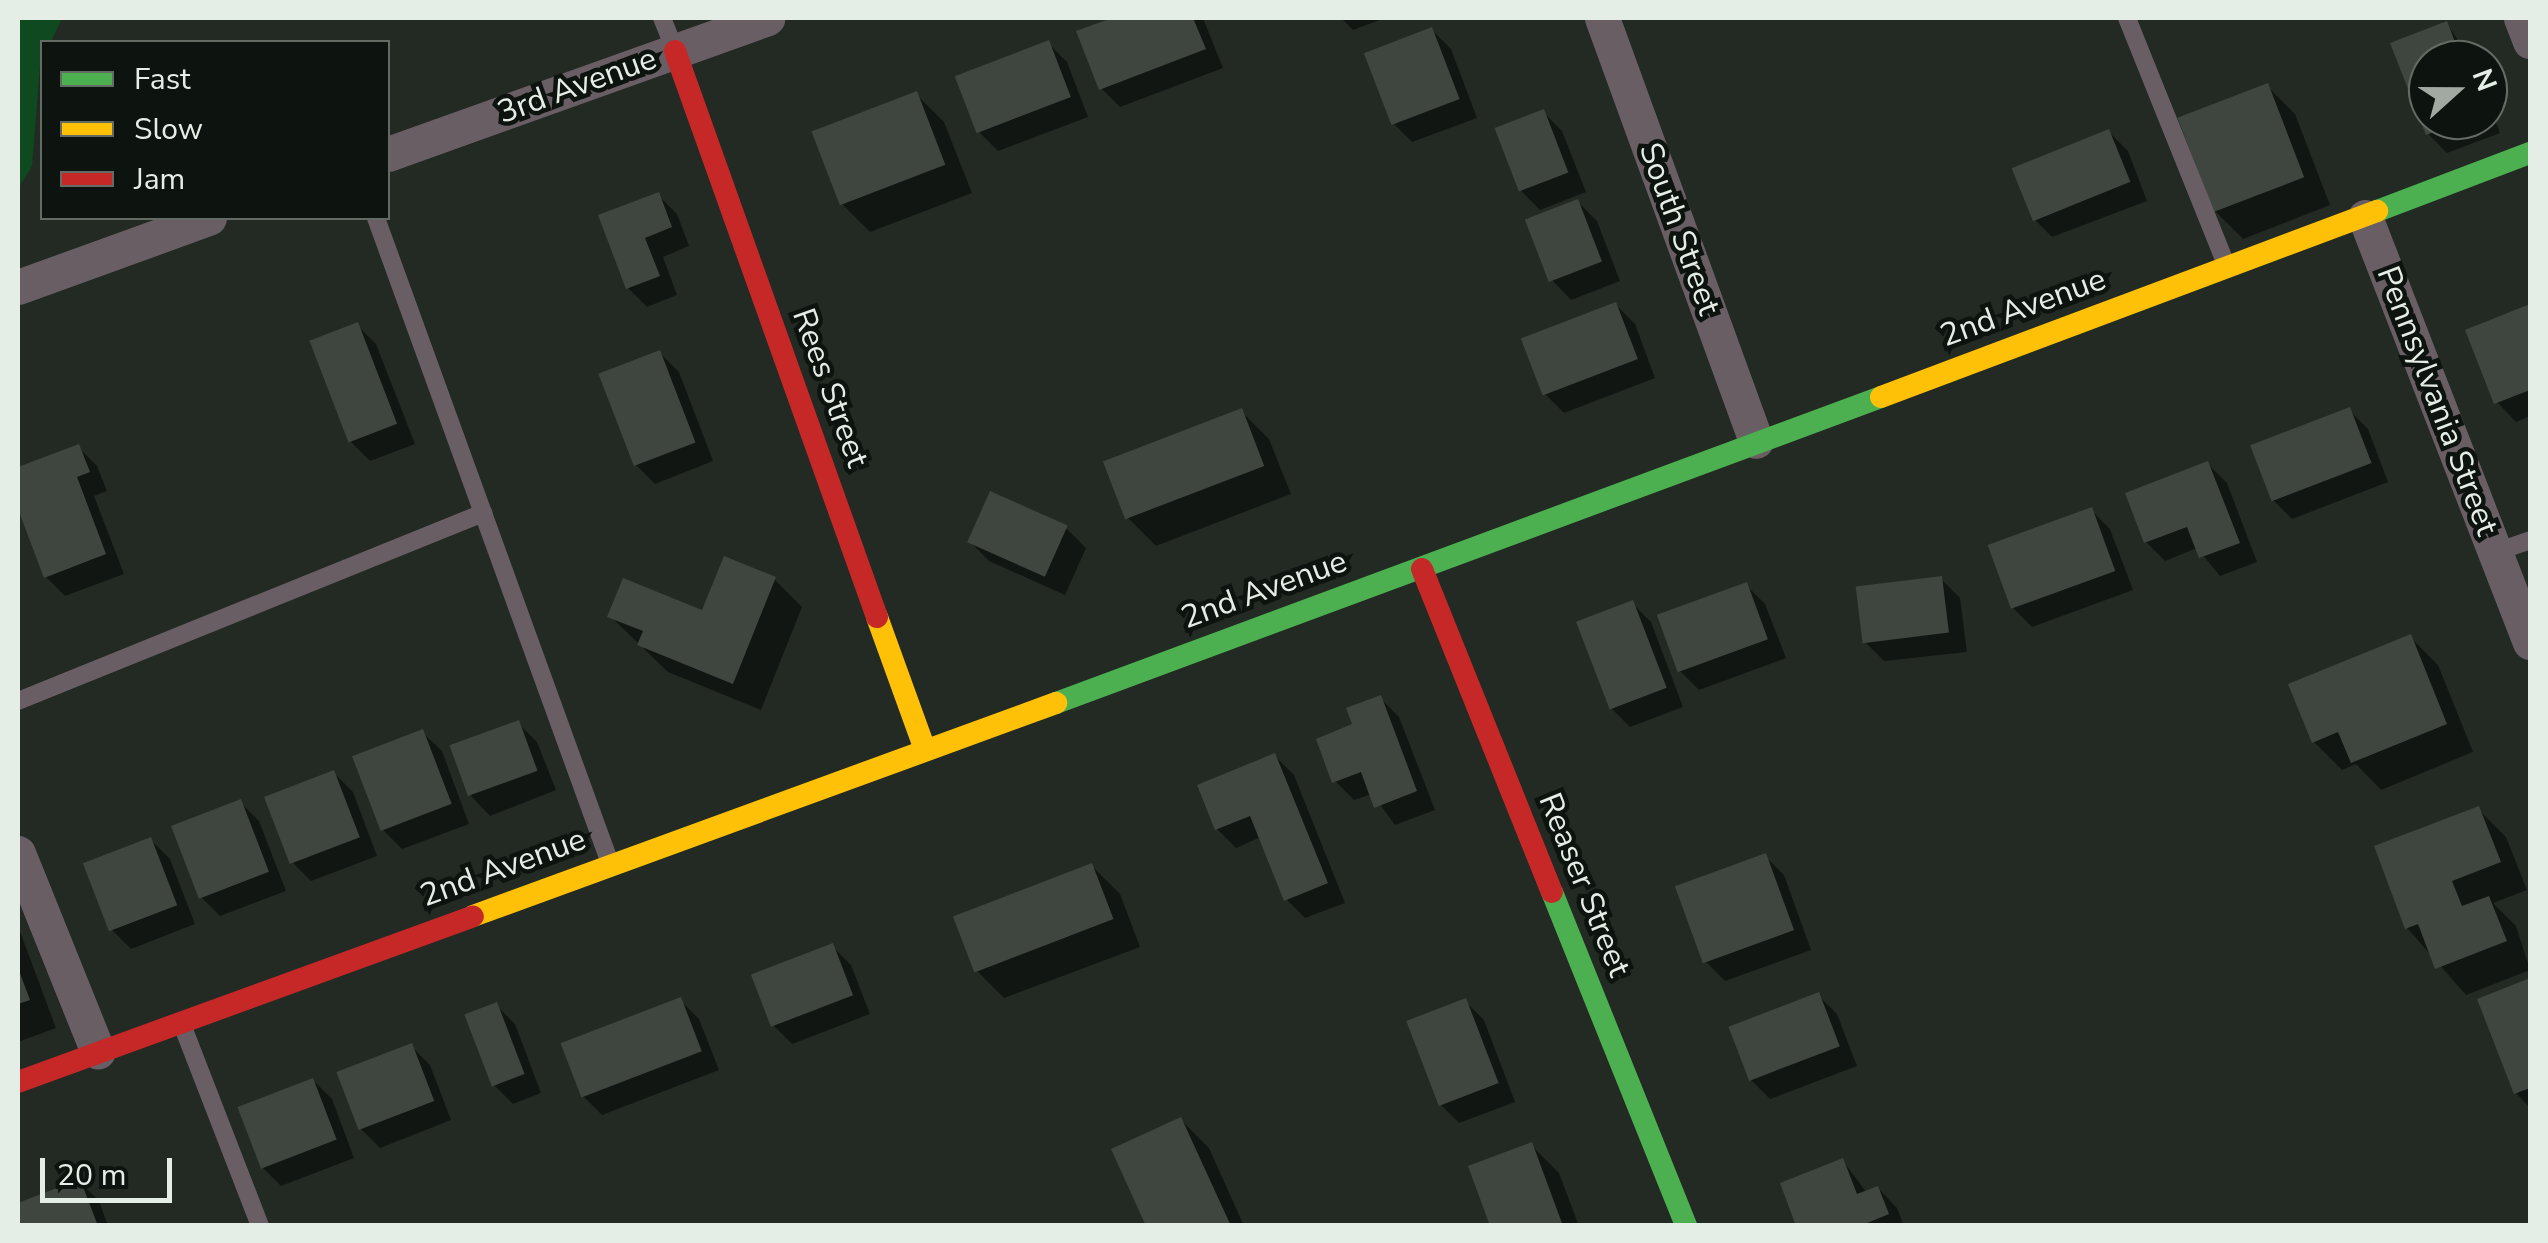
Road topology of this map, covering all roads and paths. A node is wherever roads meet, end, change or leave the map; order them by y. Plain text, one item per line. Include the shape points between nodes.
1 (662, 18) edge
2 (767, 18) edge
3 (1602, 18) edge
4 (2127, 18) edge
5 (2521, 18) edge
6 (2530, 42) edge
7 (675, 51) junction
8 (390, 153) edge
9 (2530, 153) edge
10 (2365, 217) junction
11 (203, 220) edge
12 (377, 220) edge
13 (2228, 268) junction
14 (18, 287) edge
15 (1756, 441) junction
16 (483, 513) junction
17 (2530, 540) edge
18 (2496, 552) junction
19 (1422, 568) junction
20 (2530, 642) edge
21 (18, 700) edge
22 (924, 748) junction
23 (18, 853) edge
24 (610, 863) junction
25 (180, 1022) junction
26 (98, 1052) junction
27 (18, 1082) edge
28 (260, 1226) edge
29 (1686, 1226) edge

1 - 7 lane
2 - 7 street, 3rd Avenue
3 - 15 street, South Street
4 - 13 lane
5 - 6 street
7 - 8 street, 3rd Avenue
7 - 22 street, Rees Street
9 - 10 street, 2nd Avenue
10 - 13 street, 2nd Avenue
10 - 18 street, Pennsylvania Street
11 - 14 street
12 - 16 lane
13 - 15 street, 2nd Avenue
15 - 19 street, 2nd Avenue
16 - 21 lane
16 - 24 lane
17 - 18 lane
18 - 20 street, Pennsylvania Street
19 - 22 street, 2nd Avenue
19 - 29 street, Reaser Street
22 - 24 street, 2nd Avenue
23 - 26 street
24 - 25 street, 2nd Avenue
25 - 26 street, 2nd Avenue
25 - 28 lane
26 - 27 street, 2nd Avenue

